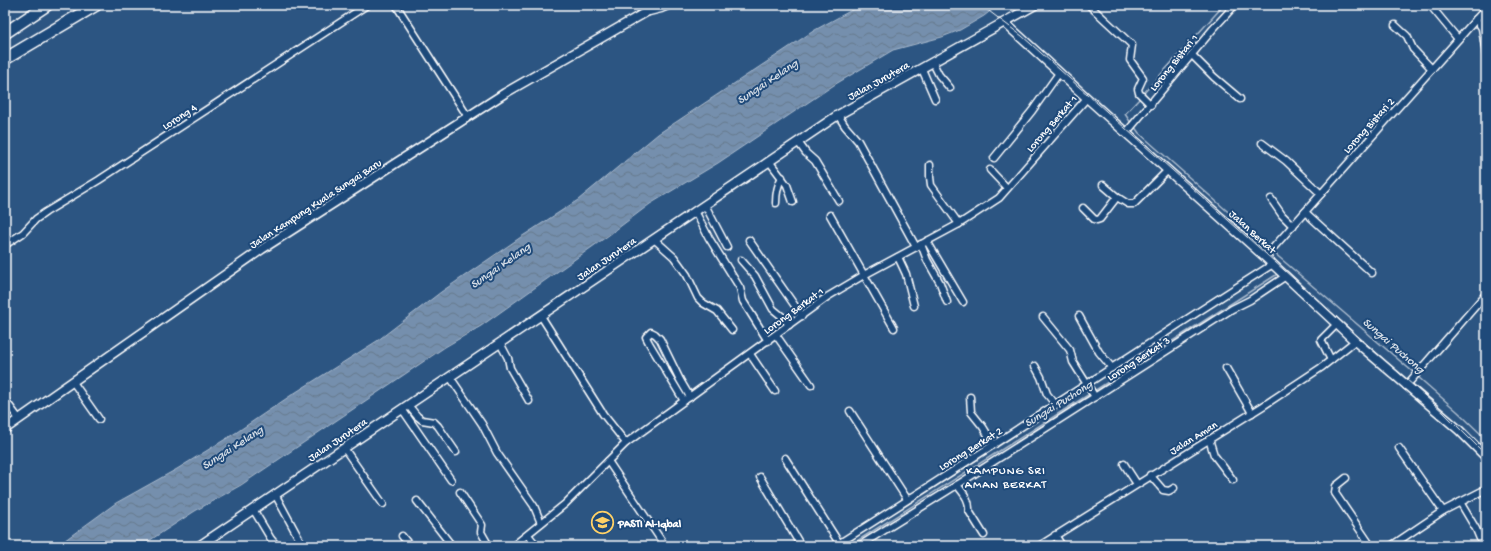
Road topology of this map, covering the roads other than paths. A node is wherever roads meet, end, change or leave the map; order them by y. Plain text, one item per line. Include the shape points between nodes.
1 (47, 5) edge
2 (96, 5) edge
3 (367, 5) edge
4 (396, 5) edge
5 (655, 5) edge
6 (668, 5) edge
7 (1035, 5) edge
8 (1089, 5) edge
9 (1235, 5) edge
10 (1430, 5) edge
11 (1486, 8) edge
12 (648, 11) junction
13 (1476, 19) junction
14 (1005, 23) junction
15 (1395, 25) dead end
16 (5, 33) edge
17 (1458, 39) junction
18 (1486, 54) edge
19 (1192, 55) junction
20 (5, 59) edge
21 (932, 63) junction
22 (922, 69) junction
23 (1432, 69) junction
24 (1059, 72) junction
25 (950, 88) dead end
26 (1087, 98) junction
27 (935, 99) dead end
28 (1240, 99) dead end
29 (1151, 105) junction
30 (838, 115) junction
31 (468, 117) junction
32 (1128, 131) junction
33 (798, 142) junction
34 (1262, 143) dead end
35 (994, 158) dead end
36 (769, 161) junction
37 (930, 165) dead end
38 (990, 170) dead end
39 (1168, 170) junction
40 (782, 177) junction
41 (1103, 185) dead end
42 (1007, 188) junction
43 (1321, 194) junction
44 (1117, 196) junction
45 (1270, 200) dead end
46 (793, 202) dead end
47 (840, 202) dead end
48 (776, 203) dead end
49 (705, 205) junction
50 (1083, 208) dead end
51 (695, 211) junction
52 (1305, 212) junction
53 (830, 215) dead end
54 (959, 224) junction
55 (1293, 226) junction
56 (654, 239) junction
57 (749, 240) dead end
58 (921, 244) junction
59 (5, 245) edge
60 (728, 247) dead end
61 (1267, 255) junction
62 (898, 257) junction
63 (741, 260) dead end
64 (1273, 264) junction
65 (1372, 273) dead end
66 (864, 275) junction
67 (1286, 276) junction
68 (1486, 294) edge
69 (947, 302) dead end
70 (963, 302) dead end
71 (914, 306) dead end
72 (541, 316) junction
73 (802, 316) junction
74 (1043, 316) dead end
75 (1079, 316) dead end
76 (1337, 324) junction
77 (789, 325) junction
78 (894, 328) dead end
79 (732, 330) dead end
80 (776, 335) junction
81 (768, 341) junction
82 (1354, 341) junction
83 (500, 343) junction
84 (750, 354) junction
85 (1330, 360) junction
86 (1035, 366) dead end
87 (1112, 368) junction
88 (1226, 368) dead end
89 (450, 377) junction
90 (73, 382) junction
91 (811, 385) dead end
92 (1088, 386) junction
93 (1406, 386) junction
94 (775, 391) dead end
95 (1094, 396) junction
96 (690, 397) junction
97 (970, 397) dead end
98 (5, 400) edge
99 (529, 401) dead end
100 (684, 401) junction
101 (1056, 405) junction
102 (405, 407) junction
103 (850, 412) dead end
104 (1252, 413) junction
105 (19, 419) junction
106 (99, 419) dead end
107 (5, 429) edge
108 (1209, 439) junction
109 (626, 443) junction
110 (994, 446) junction
111 (344, 448) junction
112 (1399, 448) dead end
113 (456, 452) dead end
114 (1485, 454) edge
115 (978, 456) junction
116 (785, 458) dead end
117 (608, 461) junction
118 (1124, 464) dead end
119 (984, 468) junction
120 (1150, 475) junction
121 (760, 477) dead end
122 (1346, 478) dead end
123 (451, 480) dead end
124 (1233, 480) dead end
125 (1137, 484) junction
126 (957, 485) junction
127 (1174, 488) dead end
128 (1486, 489) edge
129 (460, 492) dead end
130 (275, 494) junction
131 (417, 501) dead end
132 (905, 501) junction
133 (1460, 502) junction
134 (383, 504) dead end
135 (253, 509) junction
136 (1443, 511) junction
137 (910, 514) junction
138 (876, 520) junction
139 (541, 523) junction
140 (882, 531) junction
141 (528, 535) junction
142 (984, 535) dead end
143 (1055, 535) junction
144 (402, 536) dead end
145 (203, 545) edge
146 (837, 545) edge
147 (277, 546) edge
148 (303, 546) edge
149 (410, 546) edge
150 (452, 546) edge
151 (489, 546) edge
152 (513, 546) edge
153 (537, 546) edge
154 (665, 546) edge
155 (801, 546) edge
156 (859, 546) edge
157 (1039, 546) edge
158 (1062, 546) edge
159 (1371, 546) edge
160 (1391, 546) edge
161 (1484, 546) edge

1 - 16 highway
2 - 20 highway
3 - 59 street, Lorong 4 via 100,180 36,218 23,233
4 - 31 street
5 - 12 street, Jalan Kampung Kuala Sungai Baru
6 - 12 street, Jalan Kampung Kuala Sungai Baru
7 - 14 street, Jalan Jurutera
8 - 29 street via 1132,45 1130,60 1142,78 1139,93
9 - 19 street, Lorong Bistari 1
10 - 17 street
11 - 13 street, Lorong Bistari 2
12 - 31 street, Jalan Kampung Kuala Sungai Baru
13 - 17 street, Lorong Bistari 2
13 - 18 street via 1482,28
14 - 21 street, Jalan Jurutera
14 - 24 street, Jalan Berkat
15 - 23 street via 1407,36 1413,49
17 - 23 street, Lorong Bistari 2
19 - 28 street via 1214,78
19 - 29 street, Lorong Bistari 1
21 - 22 street, Jalan Jurutera
21 - 25 street
22 - 27 street
22 - 30 street, Jalan Jurutera
23 - 43 street, Lorong Bistari 2
24 - 26 street, Jalan Berkat
24 - 35 street
26 - 32 street, Jalan Berkat
26 - 42 street, Lorong Berkat 1
29 - 32 street, Lorong Bistari 1
30 - 33 street, Jalan Jurutera
30 - 58 street via 858,141
31 - 90 street, Jalan Kampung Kuala Sungai Baru via 262,249
32 - 39 street, Jalan Berkat
33 - 36 street, Jalan Jurutera
33 - 47 street via 815,161
34 - 43 street via 1286,161
36 - 40 street
36 - 49 street, Jalan Jurutera
37 - 54 street via 931,185
38 - 42 street
39 - 44 street via 1134,204 1128,204
39 - 61 street, Jalan Berkat
40 - 46 street
40 - 48 street via 777,185
41 - 44 street
42 - 54 street, Lorong Berkat 1 via 999,198
43 - 52 street, Lorong Bistari 2
44 - 50 street via 1100,219 1097,220
45 - 55 street
49 - 51 street, Jalan Jurutera
49 - 60 street
51 - 56 street, Jalan Jurutera
51 - 81 street via 740,288 743,301
52 - 55 street, Lorong Bistari 2
52 - 65 street
53 - 66 street
54 - 58 street, Lorong Berkat 1
55 - 61 street, Lorong Bistari 2
56 - 72 street, Jalan Jurutera
56 - 79 street via 674,257 687,275 698,298 717,311
57 - 73 street
58 - 62 street, Lorong Berkat 1
58 - 69 street
58 - 70 street
61 - 64 street, Jalan Berkat
62 - 66 street, Lorong Berkat 1
62 - 71 street via 906,274
63 - 77 street via 755,276 773,309
64 - 67 street, Jalan Berkat
64 - 87 street, Lorong Berkat 2
66 - 73 street, Lorong Berkat 1 via 827,297
66 - 78 street
67 - 76 street, Jalan Berkat
67 - 95 street, Lorong Berkat 3
68 - 93 street
72 - 83 street, Jalan Jurutera
72 - 109 street via 603,414
73 - 77 street, Lorong Berkat 1
74 - 92 street via 1070,350 1073,362
75 - 87 street via 1099,352
76 - 82 street, Jalan Berkat
76 - 85 street via 1321,340
77 - 80 street, Lorong Berkat 1
80 - 81 street, Lorong Berkat 1
80 - 91 street
81 - 84 street, Lorong Berkat 1
82 - 85 street, Jalan Aman
82 - 93 street, Jalan Berkat
83 - 89 street, Jalan Jurutera
83 - 99 street via 510,368
84 - 94 street
84 - 96 street, Lorong Berkat 1
85 - 104 street, Jalan Aman
86 - 101 street via 1042,377 1047,394
87 - 92 street, Lorong Berkat 2
88 - 104 street
89 - 102 street, Jalan Jurutera
89 - 139 street via 482,424 497,453 534,506
90 - 105 street, Jalan Kampung Kuala Sungai Baru
90 - 106 street
92 - 95 street
92 - 101 street, Lorong Berkat 2
93 - 114 street, Jalan Berkat
95 - 119 street, Lorong Berkat 3
96 - 100 street, Lorong Berkat 1
96 - 100 street via 660,339 651,332 646,337
97 - 110 street via 972,412
98 - 105 street
100 - 109 street, Lorong Berkat 1
101 - 110 street, Lorong Berkat 2
102 - 111 street, Jalan Jurutera
102 - 113 street via 422,420 434,422
102 - 123 street
103 - 132 street
104 - 108 street, Jalan Aman
105 - 107 street, Jalan Kampung Kuala Sungai Baru
108 - 120 street, Jalan Aman
108 - 124 street via 1214,455
109 - 117 street, Lorong Berkat 1
110 - 115 street, Lorong Berkat 2
111 - 130 street, Jalan Jurutera
111 - 134 street
112 - 136 street
115 - 119 street
115 - 132 street, Lorong Berkat 2
116 - 146 street
117 - 139 street, Lorong Berkat 1
117 - 154 street
118 - 125 street
119 - 126 street, Lorong Berkat 3
120 - 125 street, Jalan Aman
120 - 127 street via 1163,490 1169,491
121 - 155 street
122 - 159 street via 1336,486 1335,493
125 - 143 street, Jalan Aman
126 - 137 street, Lorong Berkat 3
126 - 142 street via 966,496 970,504 968,511
128 - 133 street
129 - 151 street via 482,525 481,532
130 - 135 street, Jalan Jurutera
130 - 148 street
131 - 150 street
132 - 137 street
132 - 138 street, Lorong Berkat 2
133 - 136 street
133 - 161 street
135 - 145 street, Jalan Jurutera
135 - 147 street
136 - 160 street
137 - 140 street, Lorong Berkat 3
138 - 140 street
138 - 146 street, Lorong Berkat 2
139 - 141 street, Lorong Berkat 1
140 - 156 street, Lorong Berkat 3
141 - 152 street, Lorong Berkat 1
141 - 153 street
143 - 157 street, Jalan Aman
143 - 158 street
144 - 149 street

